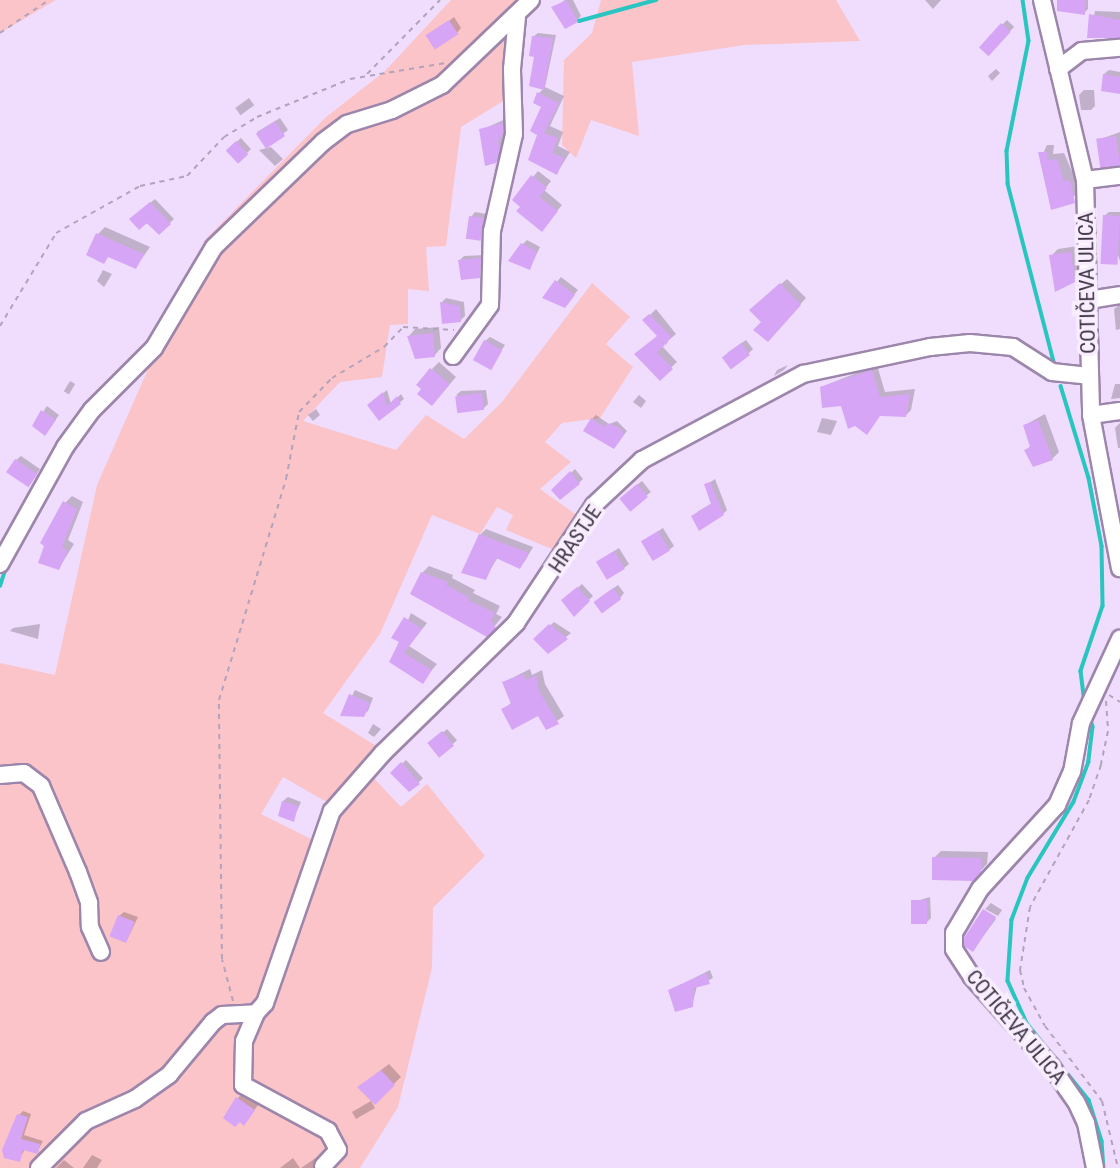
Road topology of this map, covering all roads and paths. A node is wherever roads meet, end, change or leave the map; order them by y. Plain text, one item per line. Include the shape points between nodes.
1 (49, 0) edge
2 (439, 0) edge
3 (531, 0) edge
4 (1042, 0) edge
5 (517, 18) junction
6 (0, 33) edge
7 (1120, 48) edge
8 (452, 62) dead end
9 (1058, 69) junction
10 (366, 75) junction
11 (1120, 176) edge
12 (1085, 180) junction
13 (1120, 295) edge
14 (1089, 300) junction
15 (0, 326) edge
16 (472, 332) junction
17 (453, 356) dead end
18 (1089, 376) junction
19 (1120, 411) edge
20 (1091, 415) junction
21 (1116, 517) edge
22 (0, 564) edge
23 (1120, 568) edge
24 (1120, 639) edge
25 (1099, 688) junction
26 (0, 775) edge
27 (101, 952) dead end
28 (235, 1013) junction
29 (256, 1013) junction
30 (323, 1166) dead end
31 (39, 1168) edge
32 (1095, 1168) edge
33 (1118, 1168) edge

1 - 6 path
2 - 10 path
3 - 5 street
4 - 9 street, COTIČEVA ULICA
5 - 16 street via 512,69 514,134 492,231 490,305
5 - 22 street via 442,85 392,110 347,124 331,136 214,247 154,348 92,410 65,447
7 - 9 street via 1082,51
8 - 10 path
9 - 12 street, COTIČEVA ULICA
10 - 15 path via 257,117 225,137 187,176 140,186 56,233
11 - 12 street
12 - 14 street, COTIČEVA ULICA
13 - 14 street
14 - 18 street, COTIČEVA ULICA
16 - 17 street
16 - 28 path via 403,327 383,347 332,378 299,412 286,479 219,700 222,959
18 - 20 street, COTIČEVA ULICA
18 - 29 street, HRASTJE via 1052,372 1013,347 970,343 930,347 803,374 642,460 594,505 516,623 383,753 332,811 265,1003
19 - 20 street
20 - 21 street, COTIČEVA ULICA
21 - 23 street, COTIČEVA ULICA
24 - 25 street, COTIČEVA ULICA
25 - 32 street, COTIČEVA ULICA via 1087,710 1072,772 1057,805 980,889 954,933 954,950 1076,1102 1086,1124
25 - 33 path via 1108,709 1101,765 1089,800 1030,907 1020,970 1024,988 1045,1026 1102,1101
26 - 27 street via 24,773 41,786 78,872 89,903 90,927
28 - 29 street
28 - 31 street via 213,1022 158,1083 86,1121
29 - 30 street, HRASTJE via 244,1041 243,1085 328,1131 338,1150

